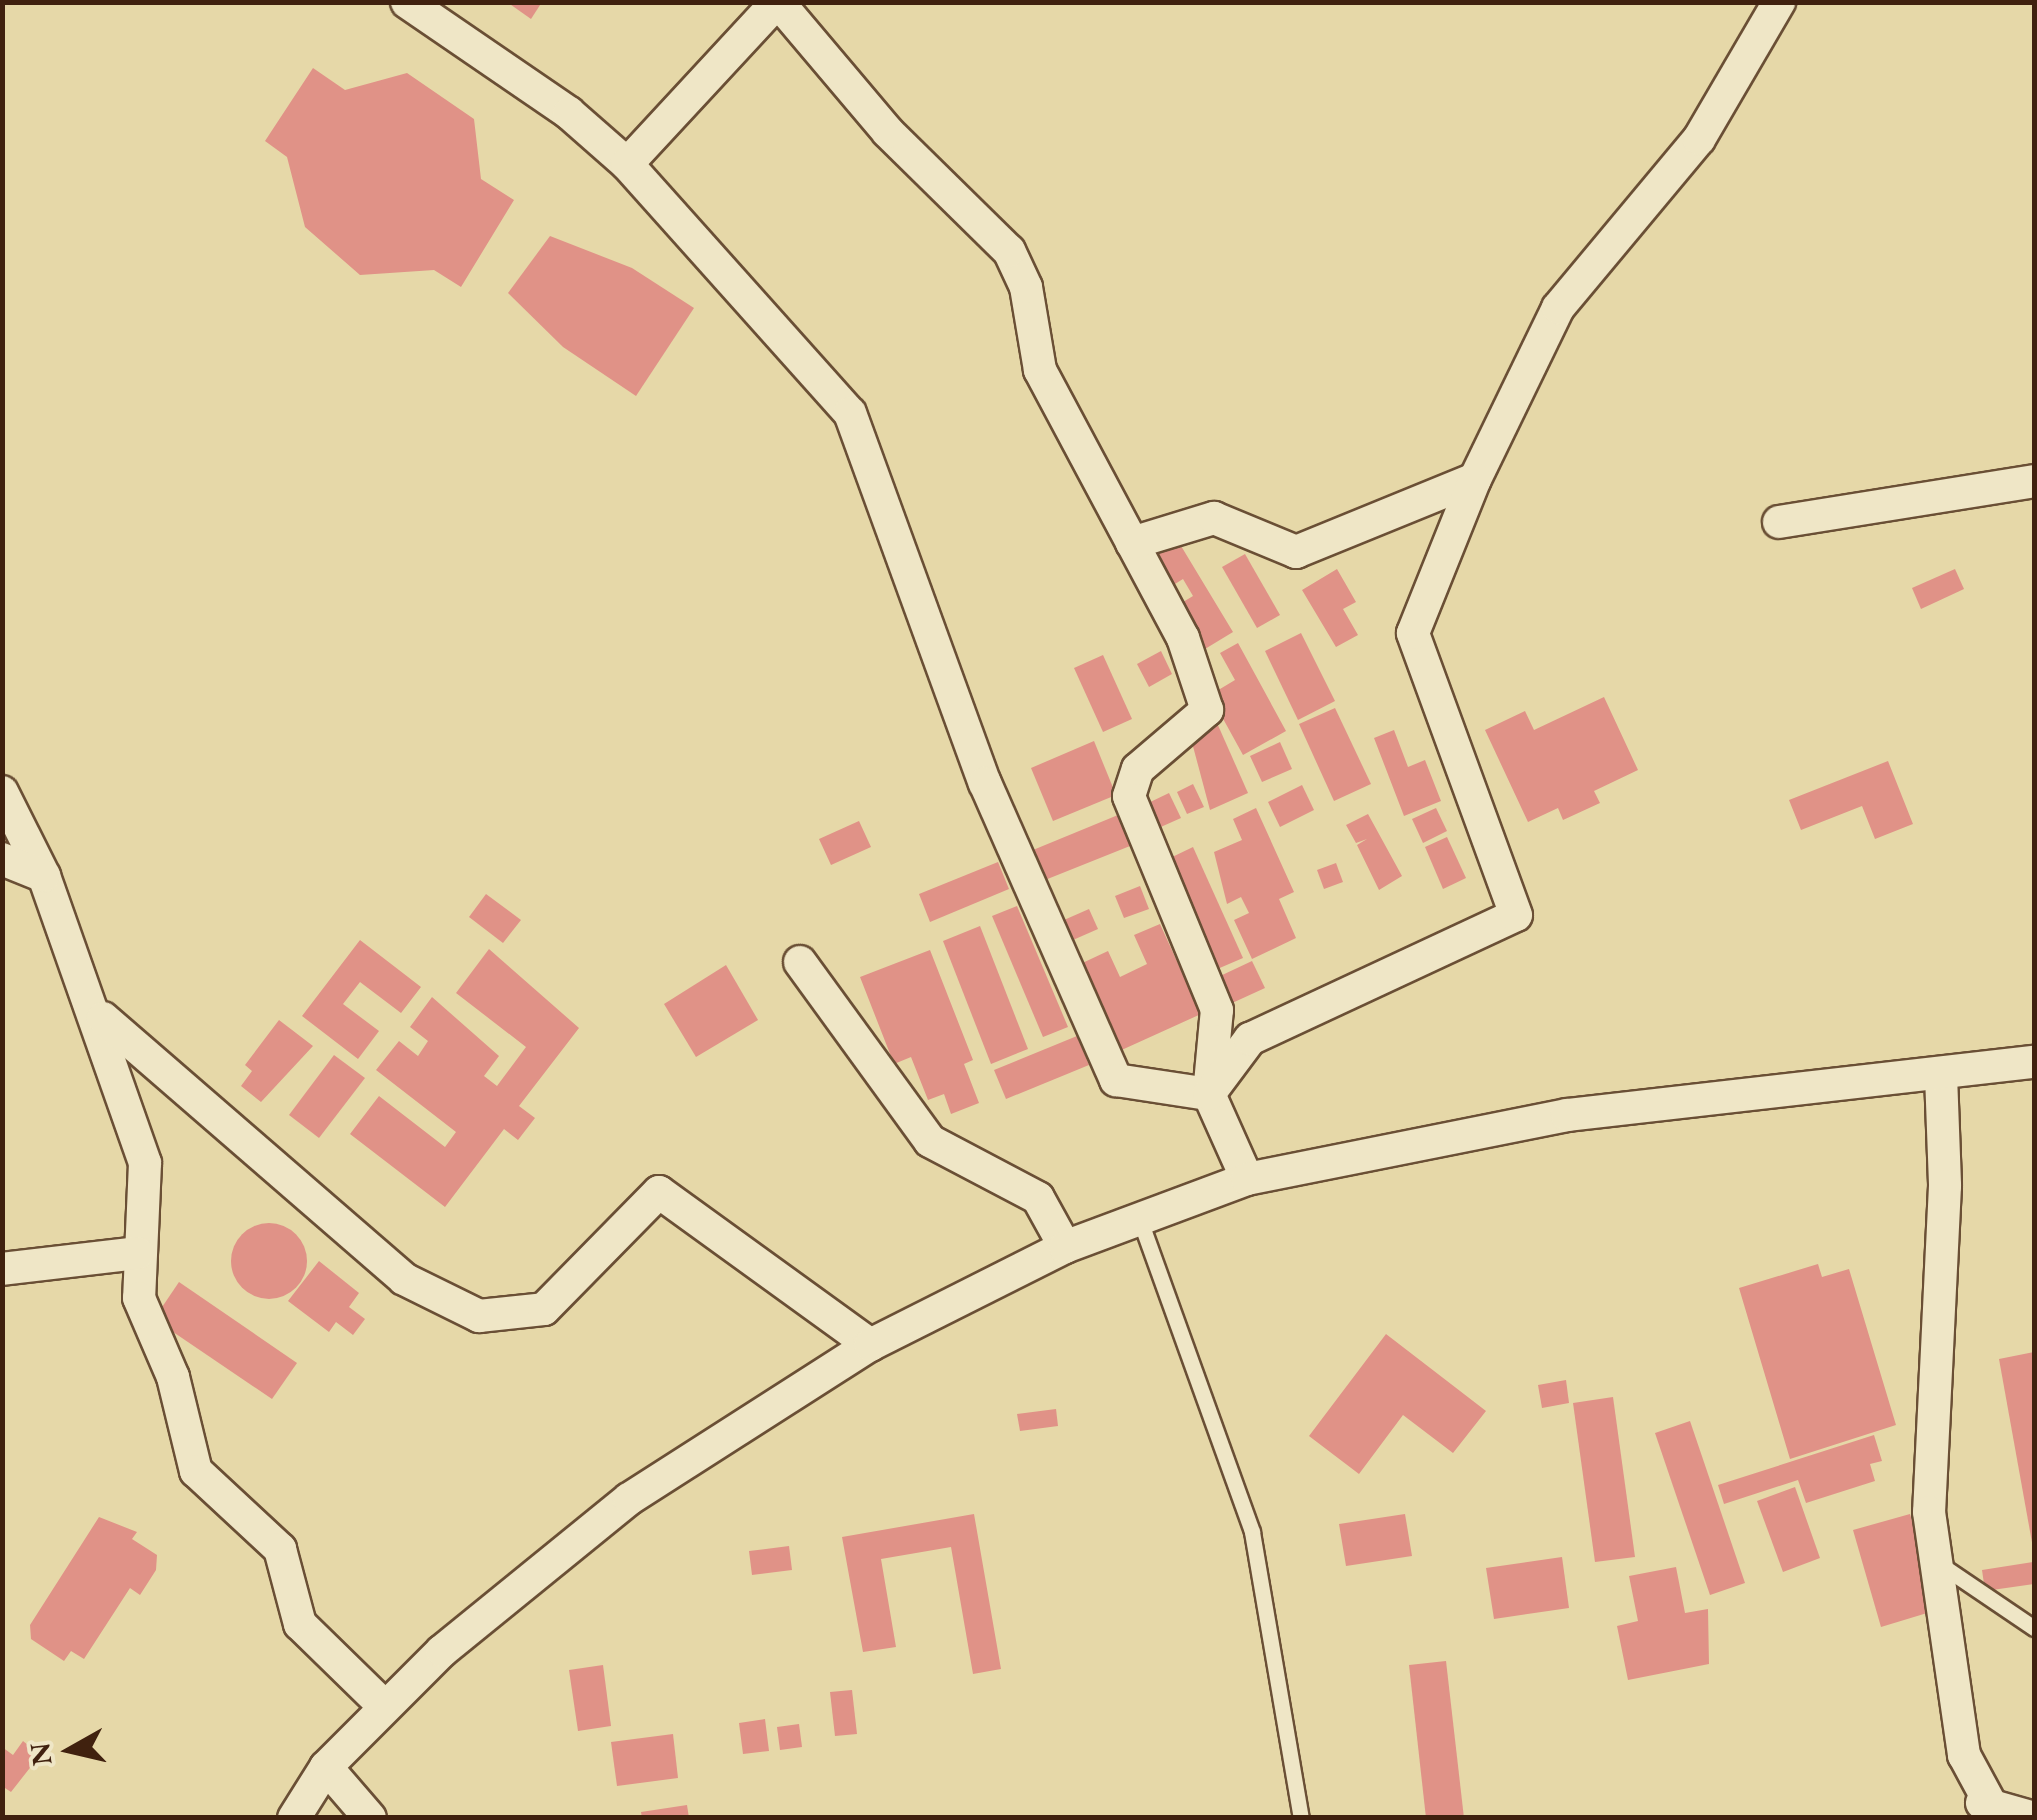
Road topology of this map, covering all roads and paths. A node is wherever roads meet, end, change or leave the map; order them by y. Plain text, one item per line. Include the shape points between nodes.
1 (407, 2) edge
2 (778, 2) edge
3 (1779, 2) edge
4 (627, 164) junction
5 (1475, 479) junction
6 (2034, 481) edge
7 (1779, 522) dead end
8 (1132, 543) junction
9 (2, 792) edge
10 (2, 859) edge
11 (44, 876) junction
12 (800, 962) dead end
13 (86, 1001) junction
14 (2034, 1062) edge
15 (1941, 1074) junction
16 (1209, 1094) junction
17 (1248, 1180) junction
18 (1141, 1223) junction
19 (1065, 1247) junction
20 (138, 1253) junction
21 (2, 1269) edge
22 (870, 1345) junction
23 (1936, 1562) junction
24 (2034, 1628) edge
25 (384, 1706) junction
26 (326, 1767) junction
27 (1990, 1810) edge
28 (294, 1818) edge
29 (370, 1818) edge
30 (1301, 1818) edge
31 (2034, 1818) edge

1 - 4 street via 569,113
2 - 4 street
2 - 8 street via 888,132 1008,250 1026,287 1040,370
3 - 5 street via 1699,139 1558,308
4 - 16 street via 850,413 985,783 1116,1080
5 - 8 street via 1296,552 1214,518
5 - 16 street via 1413,632 1516,915 1250,1039
6 - 7 street
8 - 16 street via 1207,702 1203,718 1138,769 1129,796 1218,1010
9 - 11 street
10 - 11 street
11 - 13 street
12 - 19 street via 930,1140 1038,1198
13 - 20 street via 144,1163
13 - 22 street via 426,1292 479,1316 544,1309 659,1192
14 - 15 street
15 - 17 street via 1567,1115
15 - 23 street via 1929,1512
16 - 17 street
17 - 18 street
18 - 19 street
18 - 30 lane via 1252,1532
19 - 22 street
20 - 21 street
20 - 25 street via 139,1298 173,1376 196,1471 280,1549 300,1624
22 - 25 street via 629,1499
23 - 24 lane
23 - 27 street via 1964,1755
25 - 26 street
26 - 28 street
26 - 29 street
27 - 31 street

